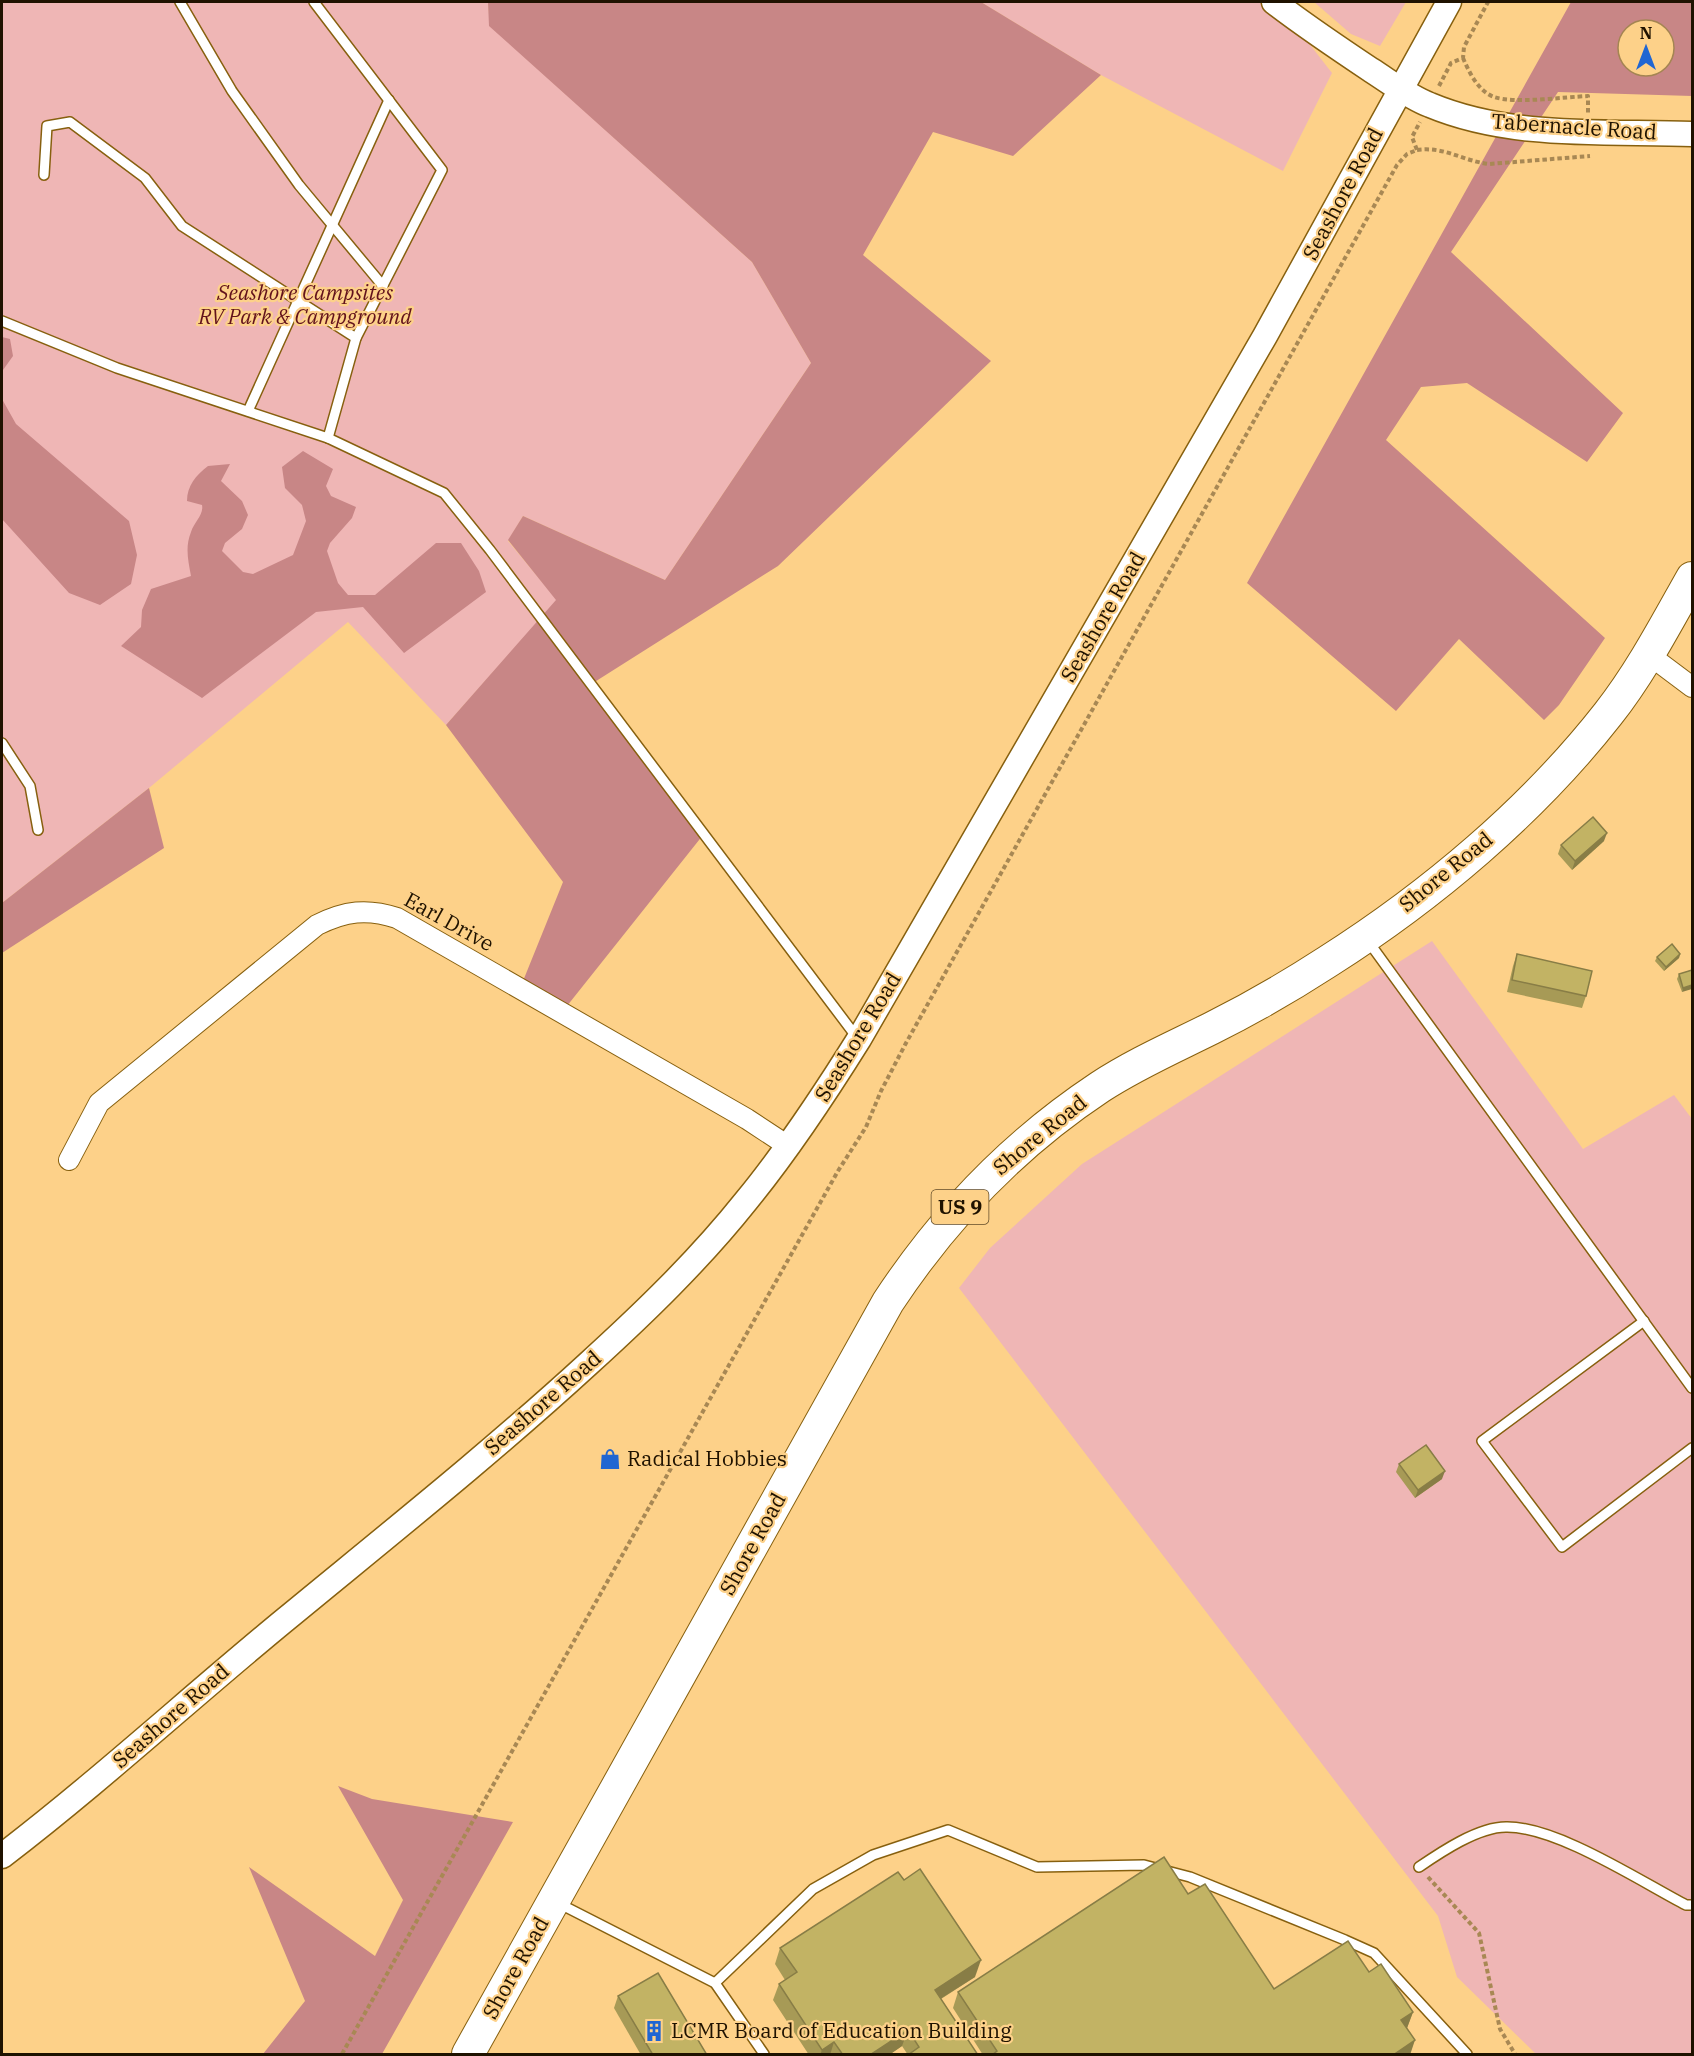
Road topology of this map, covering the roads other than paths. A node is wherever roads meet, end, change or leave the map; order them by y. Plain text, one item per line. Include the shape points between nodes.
1 (180, 2) edge
2 (314, 2) edge
3 (1274, 2) edge
4 (1449, 2) edge
5 (1400, 89) junction
6 (389, 100) junction
7 (1692, 134) edge
8 (44, 175) dead end
9 (333, 227) junction
10 (383, 286) junction
11 (296, 300) junction
12 (2, 321) edge
13 (356, 338) junction
14 (248, 411) junction
15 (328, 438) junction
16 (1692, 578) edge
17 (1648, 654) junction
18 (1692, 687) edge
19 (2, 743) edge
20 (38, 830) dead end
21 (1365, 936) junction
22 (859, 1039) junction
23 (788, 1146) junction
24 (69, 1160) dead end
25 (1644, 1321) junction
26 (1692, 1388) edge
27 (1692, 1448) edge
28 (2, 1856) edge
29 (1419, 1867) road end
30 (554, 1901) junction
31 (1692, 1905) edge
32 (715, 1983) junction
33 (468, 2055) edge
34 (764, 2055) edge
35 (1467, 2055) edge

1 - 9 lane via 232,91
2 - 6 lane
3 - 5 street, Tabernacle Road
4 - 5 street, Seashore Road
5 - 7 street, Tabernacle Road via 1429,105 1480,121 1538,129
5 - 22 street, Seashore Road via 1265,336
6 - 9 lane
6 - 10 lane via 442,170
8 - 11 lane via 47,126 69,122 145,178 182,226
9 - 10 lane
9 - 11 lane
10 - 13 lane
11 - 13 lane
11 - 14 lane
12 - 14 lane via 117,368
13 - 15 lane
14 - 15 lane
15 - 22 lane via 444,494
16 - 17 main road, Shore Road / US 9
17 - 18 street
17 - 21 main road, Shore Road / US 9 via 1608,714 1552,777 1455,868
19 - 20 lane via 30,786
21 - 25 lane
21 - 30 main road, Shore Road / US 9 via 1273,996 1101,1087 1006,1160 940,1230 888,1302
22 - 23 street, Seashore Road
23 - 24 street, Earl Drive via 397,918 356,911 317,925 99,1102
23 - 28 street, Seashore Road via 746,1202 688,1268 567,1383
25 - 26 lane
25 - 27 lane via 1482,1441 1562,1547
29 - 31 lane via 1457,1842 1504,1826 1538,1830
30 - 32 lane
30 - 33 main road, Shore Road / US 9
32 - 34 lane
32 - 35 lane via 813,1889 873,1856 948,1830 1037,1867 1144,1865 1190,1877 1345,1940 1374,1953

